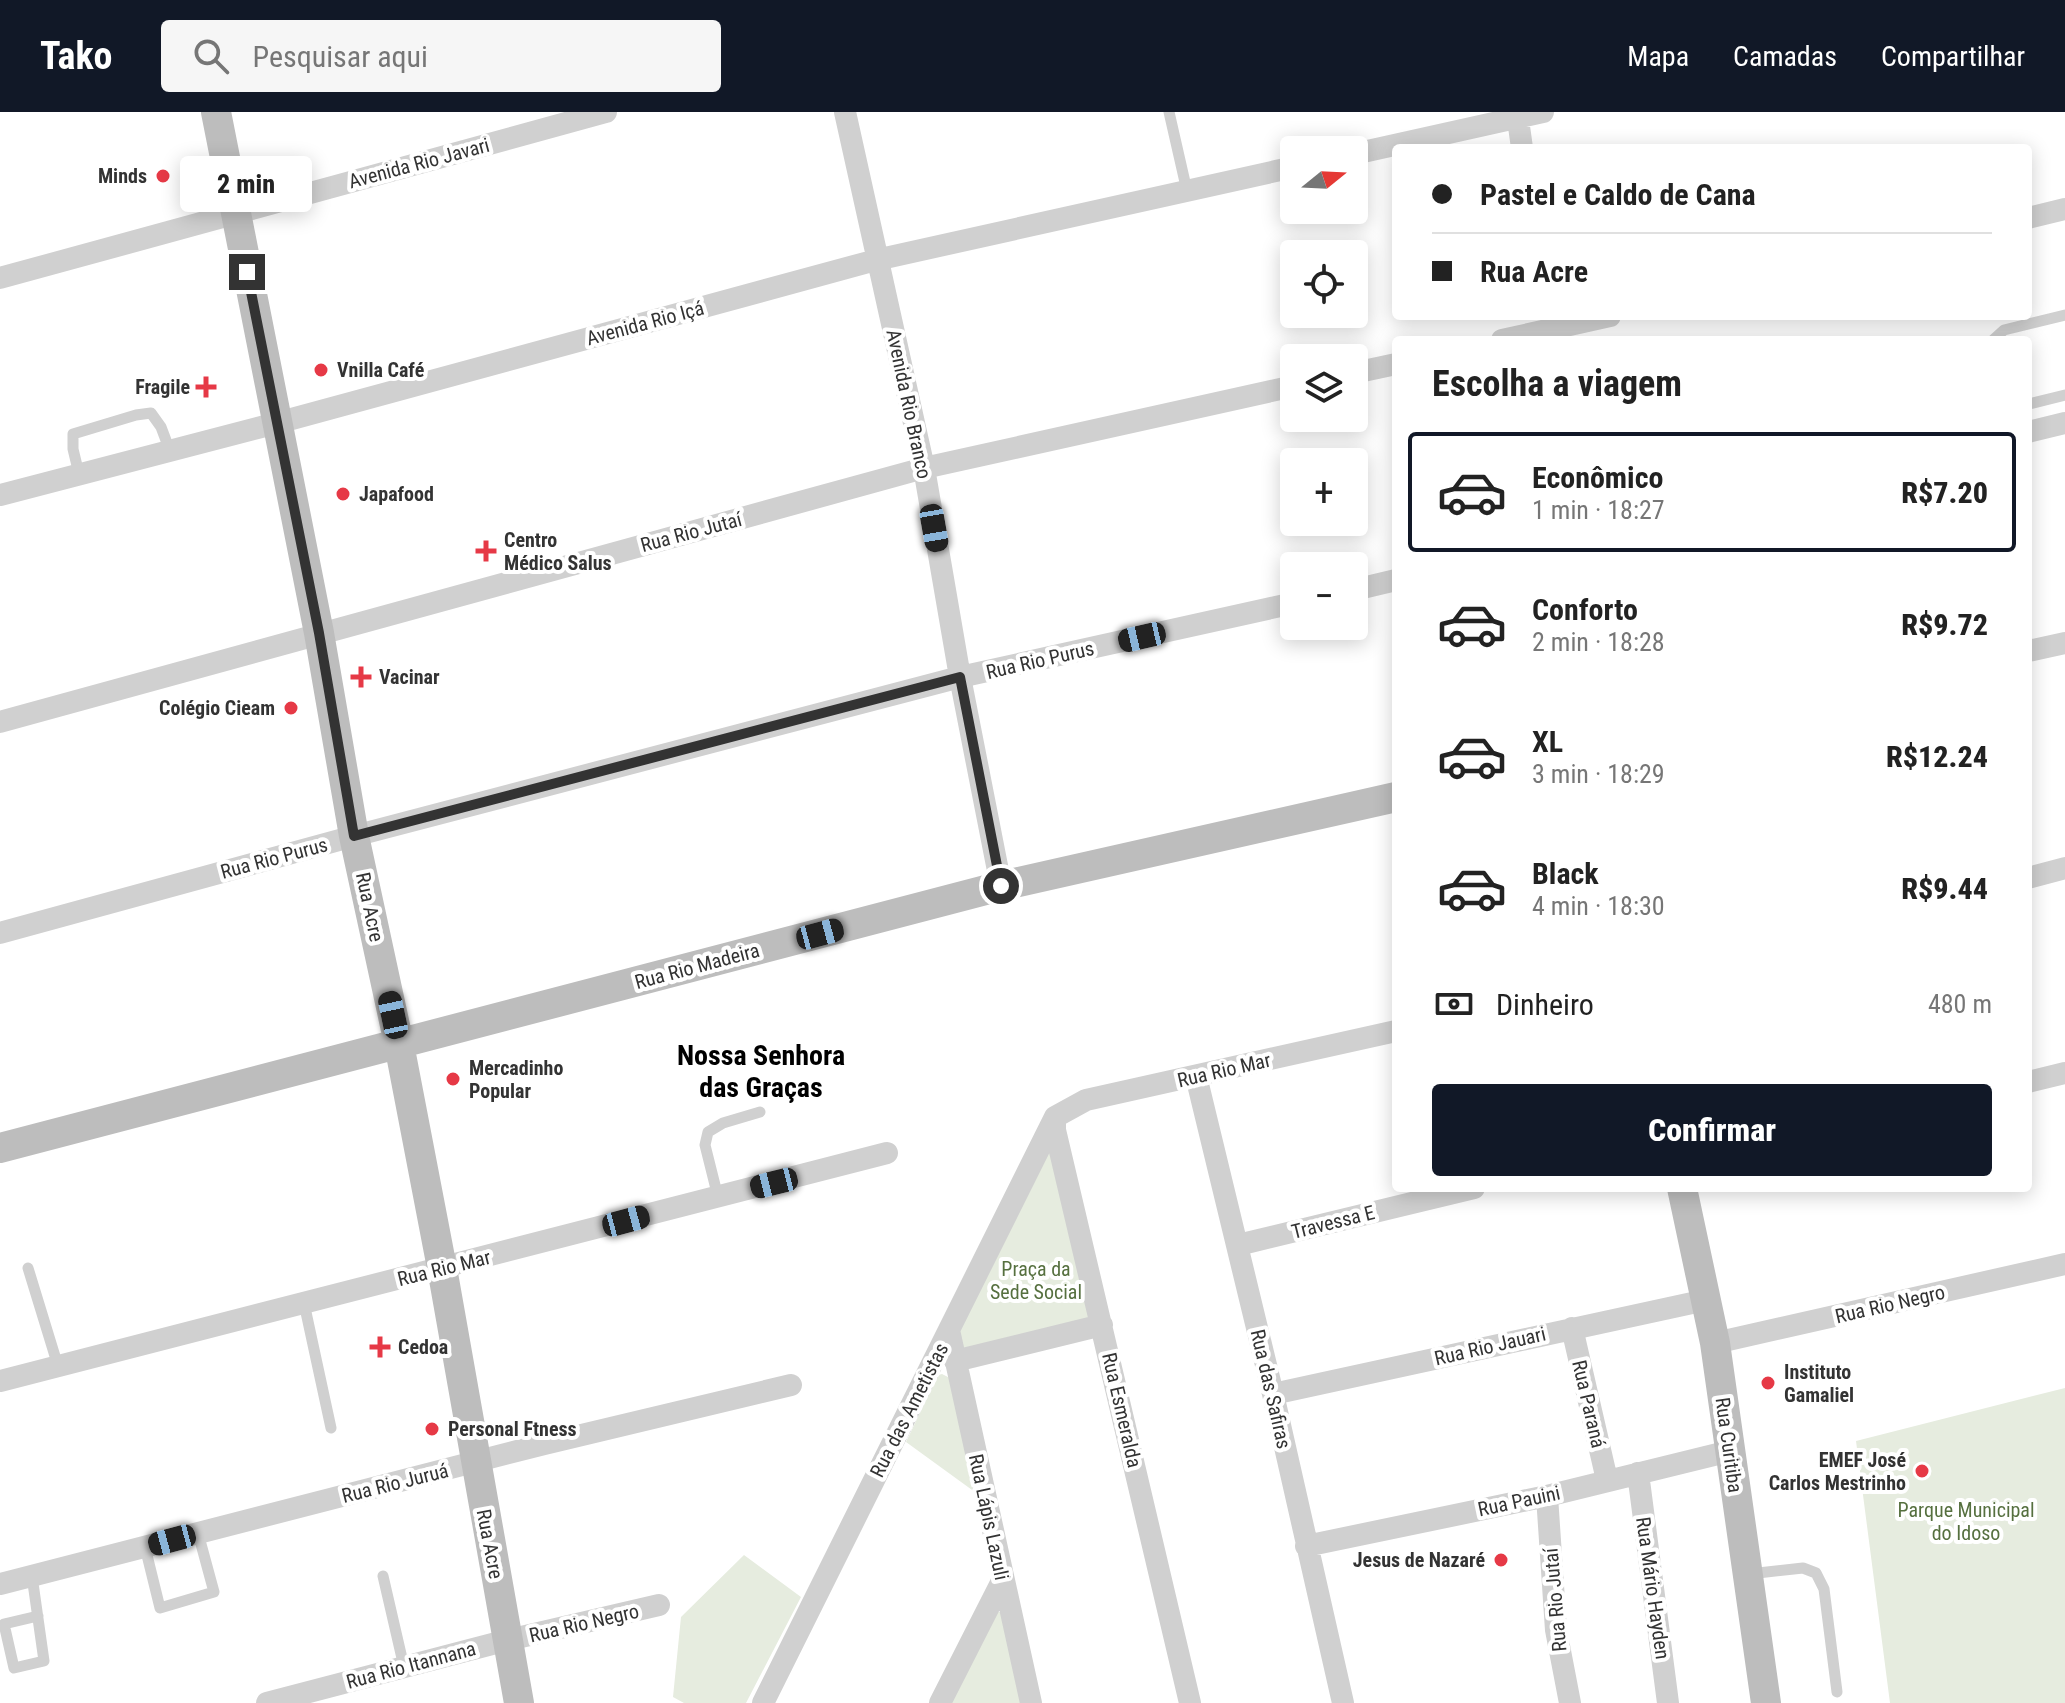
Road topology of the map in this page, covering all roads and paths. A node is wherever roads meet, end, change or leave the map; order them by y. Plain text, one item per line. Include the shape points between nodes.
1 (216, 112) edge
2 (606, 112) edge
3 (845, 112) edge
4 (1169, 112) edge
5 (1543, 112) edge
6 (1517, 115) edge
7 (1396, 144) edge
8 (1521, 144) edge
9 (1392, 145) edge
10 (1368, 151) edge
11 (1280, 170) edge
12 (1187, 191) junction
13 (2065, 209) edge
14 (235, 212) junction
15 (2032, 217) edge
16 (876, 260) junction
17 (0, 278) edge
18 (2065, 315) edge
19 (1591, 320) edge
20 (1547, 329) edge
21 (1518, 336) edge
22 (1997, 336) edge
23 (1392, 365) edge
24 (1368, 370) edge
25 (1280, 389) edge
26 (2065, 395) edge
27 (2032, 417) edge
28 (277, 423) junction
29 (2065, 423) edge
30 (170, 451) junction
31 (924, 468) junction
32 (79, 474) junction
33 (0, 495) edge
34 (1392, 581) edge
35 (1368, 587) edge
36 (1280, 606) edge
37 (319, 633) junction
38 (2065, 643) edge
39 (2032, 650) edge
40 (960, 677) junction
41 (0, 722) edge
42 (1392, 798) edge
43 (354, 836) junction
44 (2065, 868) edge
45 (2032, 877) edge
46 (1001, 886) junction
47 (0, 933) edge
48 (1392, 1032) edge
49 (399, 1044) junction
50 (2065, 1073) edge
51 (1196, 1076) junction
52 (2032, 1081) edge
53 (760, 1112) dead end
54 (1055, 1117) junction
55 (0, 1148) edge
56 (887, 1153) dead end
57 (1457, 1192) edge
58 (1683, 1192) edge
59 (718, 1197) junction
60 (1238, 1245) junction
61 (2065, 1264) edge
62 (28, 1268) dead end
63 (442, 1268) junction
64 (1706, 1300) junction
65 (304, 1303) junction
66 (1102, 1325) junction
67 (1572, 1328) junction
68 (949, 1330) junction
69 (1715, 1343) junction
70 (955, 1361) junction
71 (58, 1366) junction
72 (0, 1381) edge
73 (791, 1385) dead end
74 (1273, 1394) junction
75 (331, 1428) dead end
76 (1730, 1451) junction
77 (474, 1463) junction
78 (1638, 1473) junction
79 (1607, 1480) junction
80 (1547, 1496) junction
81 (198, 1533) junction
82 (1306, 1546) junction
83 (145, 1547) junction
84 (1748, 1574) junction
85 (32, 1576) junction
86 (383, 1576) dead end
87 (1002, 1581) junction
88 (0, 1584) edge
89 (659, 1605) dead end
90 (38, 1616) junction
91 (508, 1640) junction
92 (404, 1667) junction
93 (1837, 1692) dead end
94 (267, 1703) edge
95 (519, 1703) edge
96 (763, 1703) edge
97 (940, 1703) edge
98 (1031, 1703) edge
99 (1190, 1703) edge
100 (1343, 1703) edge
101 (1570, 1703) edge
102 (1668, 1703) edge
103 (1766, 1703) edge

1 - 14 street, Rua Acre
2 - 14 street, Avenida Rio Javari
3 - 16 street, Avenida Rio Branco
4 - 12 lane
5 - 6 street
6 - 7 street
6 - 8 street
9 - 10 street
11 - 12 street, Avenida Rio Içá
12 - 16 street, Avenida Rio Içá
13 - 15 street
14 - 17 street, Avenida Rio Javari
14 - 28 street, Rua Acre
16 - 28 street, Avenida Rio Içá
16 - 31 street, Avenida Rio Branco
18 - 22 lane
19 - 20 street
20 - 21 street
23 - 24 street
25 - 31 street, Rua Rio Jutaí
26 - 27 lane
27 - 29 street
28 - 30 street, Avenida Rio Içá
28 - 37 street, Rua Acre
30 - 32 street, Avenida Rio Içá
30 - 32 lane via 151,413 136,415 73,434
31 - 37 street, Rua Rio Jutaí
31 - 40 street, Avenida Rio Branco
32 - 33 street, Avenida Rio Içá
34 - 35 street
36 - 40 street, Rua Rio Purus
37 - 41 street, Rua Rio Jutaí
37 - 43 street, Rua Acre
38 - 39 street
40 - 43 street, Rua Rio Purus
40 - 46 street, Avenida Rio Branco
42 - 46 street, Rua Rio Madeira
43 - 47 street, Rua Rio Purus
43 - 49 street, Rua Acre
44 - 45 street
46 - 49 street, Rua Rio Madeira
48 - 51 street, Rua Rio Mar
49 - 55 street, Rua Rio Madeira
49 - 63 street, Rua Acre
50 - 52 street
51 - 54 street, Rua Rio Mar via 1086,1100
51 - 60 street, Rua das Safiras
53 - 59 lane via 708,1132 705,1145
54 - 66 street, Rua Esmeralda
54 - 68 street, Rua das Ametistas
56 - 59 street, Rua Rio Mar
57 - 60 street, Travessa E
58 - 64 street, Rua Curitiba
59 - 63 street, Rua Rio Mar
60 - 74 street, Rua das Safiras
61 - 69 street, Rua Rio Negro
62 - 71 lane
63 - 65 street, Rua Rio Mar
63 - 77 street, Rua Acre
64 - 67 street, Rua Rio Jauari
64 - 69 street, Rua Curitiba
65 - 71 street, Rua Rio Mar
65 - 75 lane
66 - 70 street
66 - 99 street, Rua Esmeralda
67 - 74 street, Rua Rio Jauari
67 - 79 street, Rua Paraná
68 - 70 street, Rua Lápis Lazuli
68 - 96 street, Rua das Ametistas
69 - 76 street, Rua Curitiba
70 - 87 street, Rua Lápis Lazuli
71 - 72 street, Rua Rio Mar
73 - 77 street, Rua Rio Juruá
74 - 82 street, Rua das Safiras
76 - 78 street, Rua Pauini
76 - 84 street, Rua Curitiba
77 - 81 street, Rua Rio Juruá
77 - 91 street, Rua Acre
78 - 79 street, Rua Pauini
78 - 102 street, Rua Mário Hayden
79 - 80 street, Rua Pauini
80 - 82 street, Rua Pauini
80 - 101 street, Rua Rio Jutaí via 1556,1630
81 - 83 street, Rua Rio Juruá
81 - 83 lane via 214,1592 160,1608
82 - 100 street, Rua das Safiras
83 - 85 street, Rua Rio Juruá
84 - 93 lane via 1803,1568 1816,1573 1824,1589
84 - 103 street, Rua Curitiba
85 - 88 street, Rua Rio Juruá
85 - 90 lane
86 - 92 lane
87 - 97 street
87 - 98 street, Rua Lápis Lazuli
89 - 91 street, Rua Rio Negro
90 - 90 lane via 44,1661 14,1668 4,1624
91 - 92 street, Rua Rio Itannana
91 - 95 street, Rua Acre
92 - 94 street, Rua Rio Itannana

